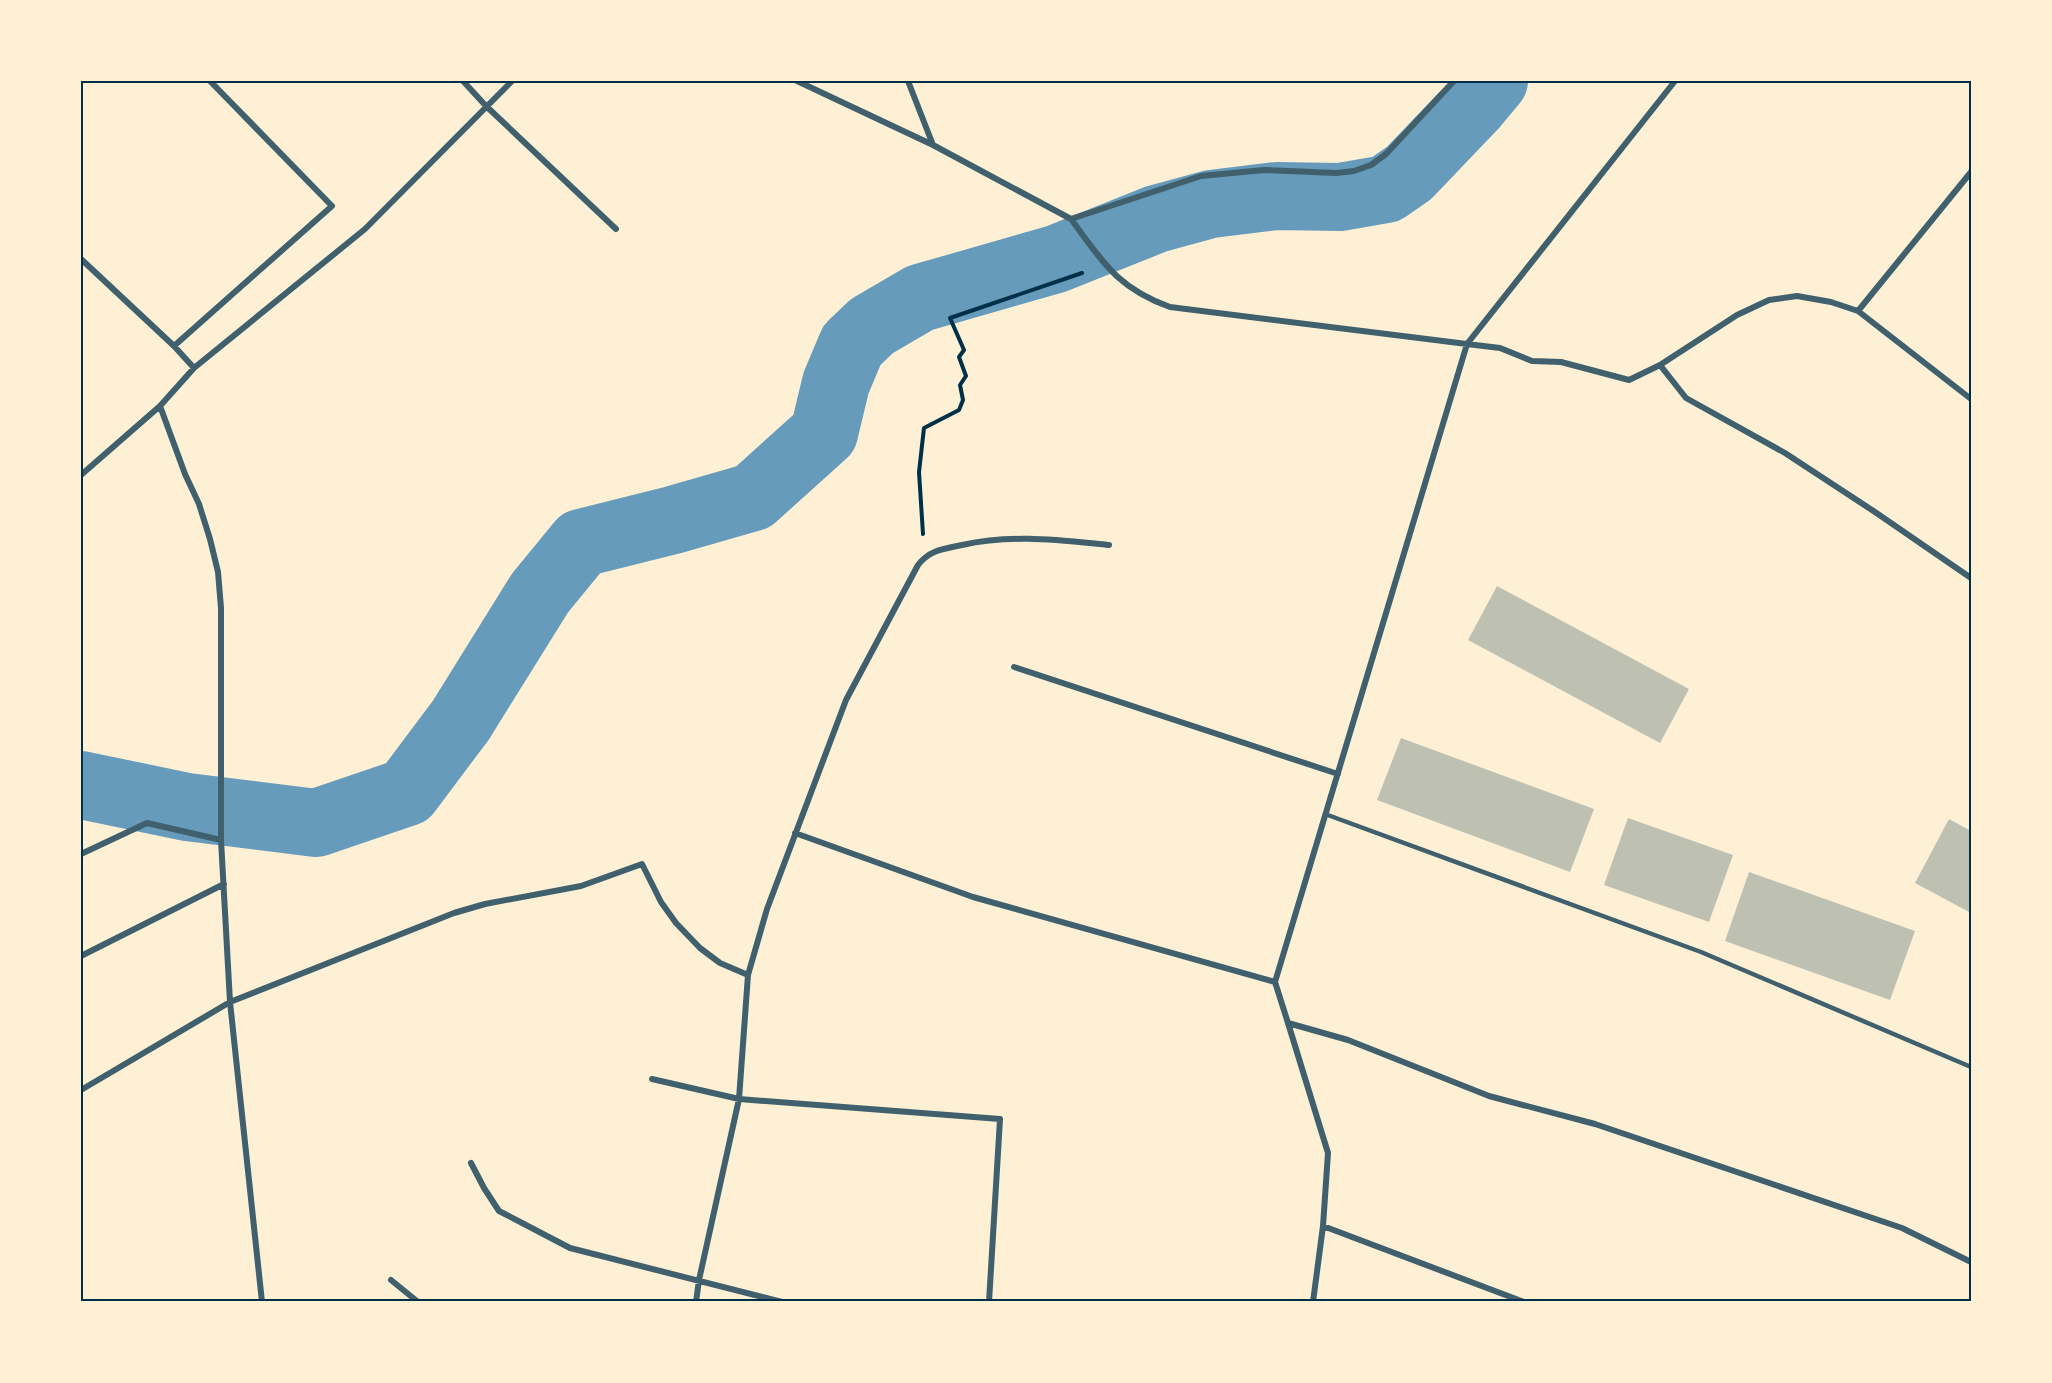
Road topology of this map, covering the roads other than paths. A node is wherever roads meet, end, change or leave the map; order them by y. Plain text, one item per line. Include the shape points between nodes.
1 (210, 81) edge
2 (463, 81) edge
3 (512, 81) edge
4 (797, 81) edge
5 (908, 81) edge
6 (1454, 81) edge
7 (1675, 81) edge
8 (486, 106) junction
9 (933, 145) junction
10 (1971, 172) edge
11 (1071, 219) junction
12 (616, 229) dead end
13 (81, 259) edge
14 (1858, 311) junction
15 (1467, 344) junction
16 (174, 346) junction
17 (1660, 365) junction
18 (194, 368) junction
19 (1971, 399) edge
20 (160, 406) junction
21 (81, 475) edge
22 (1108, 545) dead end
23 (1971, 578) edge
24 (1014, 667) dead end
25 (1338, 774) junction
26 (1325, 814) junction
27 (795, 833) junction
28 (221, 837) junction
29 (81, 854) edge
30 (224, 884) junction
31 (81, 956) edge
32 (748, 975) junction
33 (1275, 982) junction
34 (230, 1002) junction
35 (1287, 1023) junction
36 (1971, 1067) edge
37 (652, 1079) dead end
38 (81, 1090) edge
39 (739, 1099) junction
40 (471, 1163) dead end
41 (1323, 1226) junction
42 (1971, 1262) edge
43 (391, 1280) dead end
44 (699, 1280) junction
45 (262, 1302) edge
46 (418, 1302) edge
47 (696, 1302) edge
48 (782, 1302) edge
49 (990, 1302) edge
50 (1313, 1302) edge
51 (1524, 1302) edge

1 - 16 street via 332,206
2 - 8 street
3 - 8 street
4 - 9 street
5 - 9 street
6 - 11 street via 1400,141 1371,165 1354,171 1264,170 1201,176
7 - 15 street
8 - 12 street
8 - 18 street via 365,229
9 - 11 street
10 - 14 street
11 - 15 street via 1119,279 1148,299 1170,307
13 - 16 street
14 - 17 street via 1797,296 1769,300 1737,315
14 - 19 street
15 - 17 street via 1500,348 1532,361 1561,362 1629,380
15 - 25 street
16 - 18 street
17 - 23 street via 1686,398 1785,453
18 - 20 street
20 - 21 street
20 - 28 street via 199,504 218,572
22 - 27 street via 1030,538 989,540 926,555 846,700
24 - 25 street
25 - 26 street
26 - 33 street
26 - 36 lane via 1701,952
27 - 32 street
27 - 33 street via 973,897
28 - 29 street via 147,823
28 - 30 street
30 - 31 street
30 - 34 street
32 - 34 street via 720,963 676,923 642,864 581,886 454,913
32 - 39 street
33 - 35 street
34 - 38 street
34 - 45 street
35 - 41 street via 1328,1154
35 - 42 street via 1348,1040 1489,1096 1594,1124 1902,1228
37 - 39 street
39 - 44 street
39 - 49 street via 1000,1119
40 - 44 street via 499,1211 570,1248
41 - 50 street
41 - 51 street
43 - 46 street
44 - 47 street
44 - 48 street

